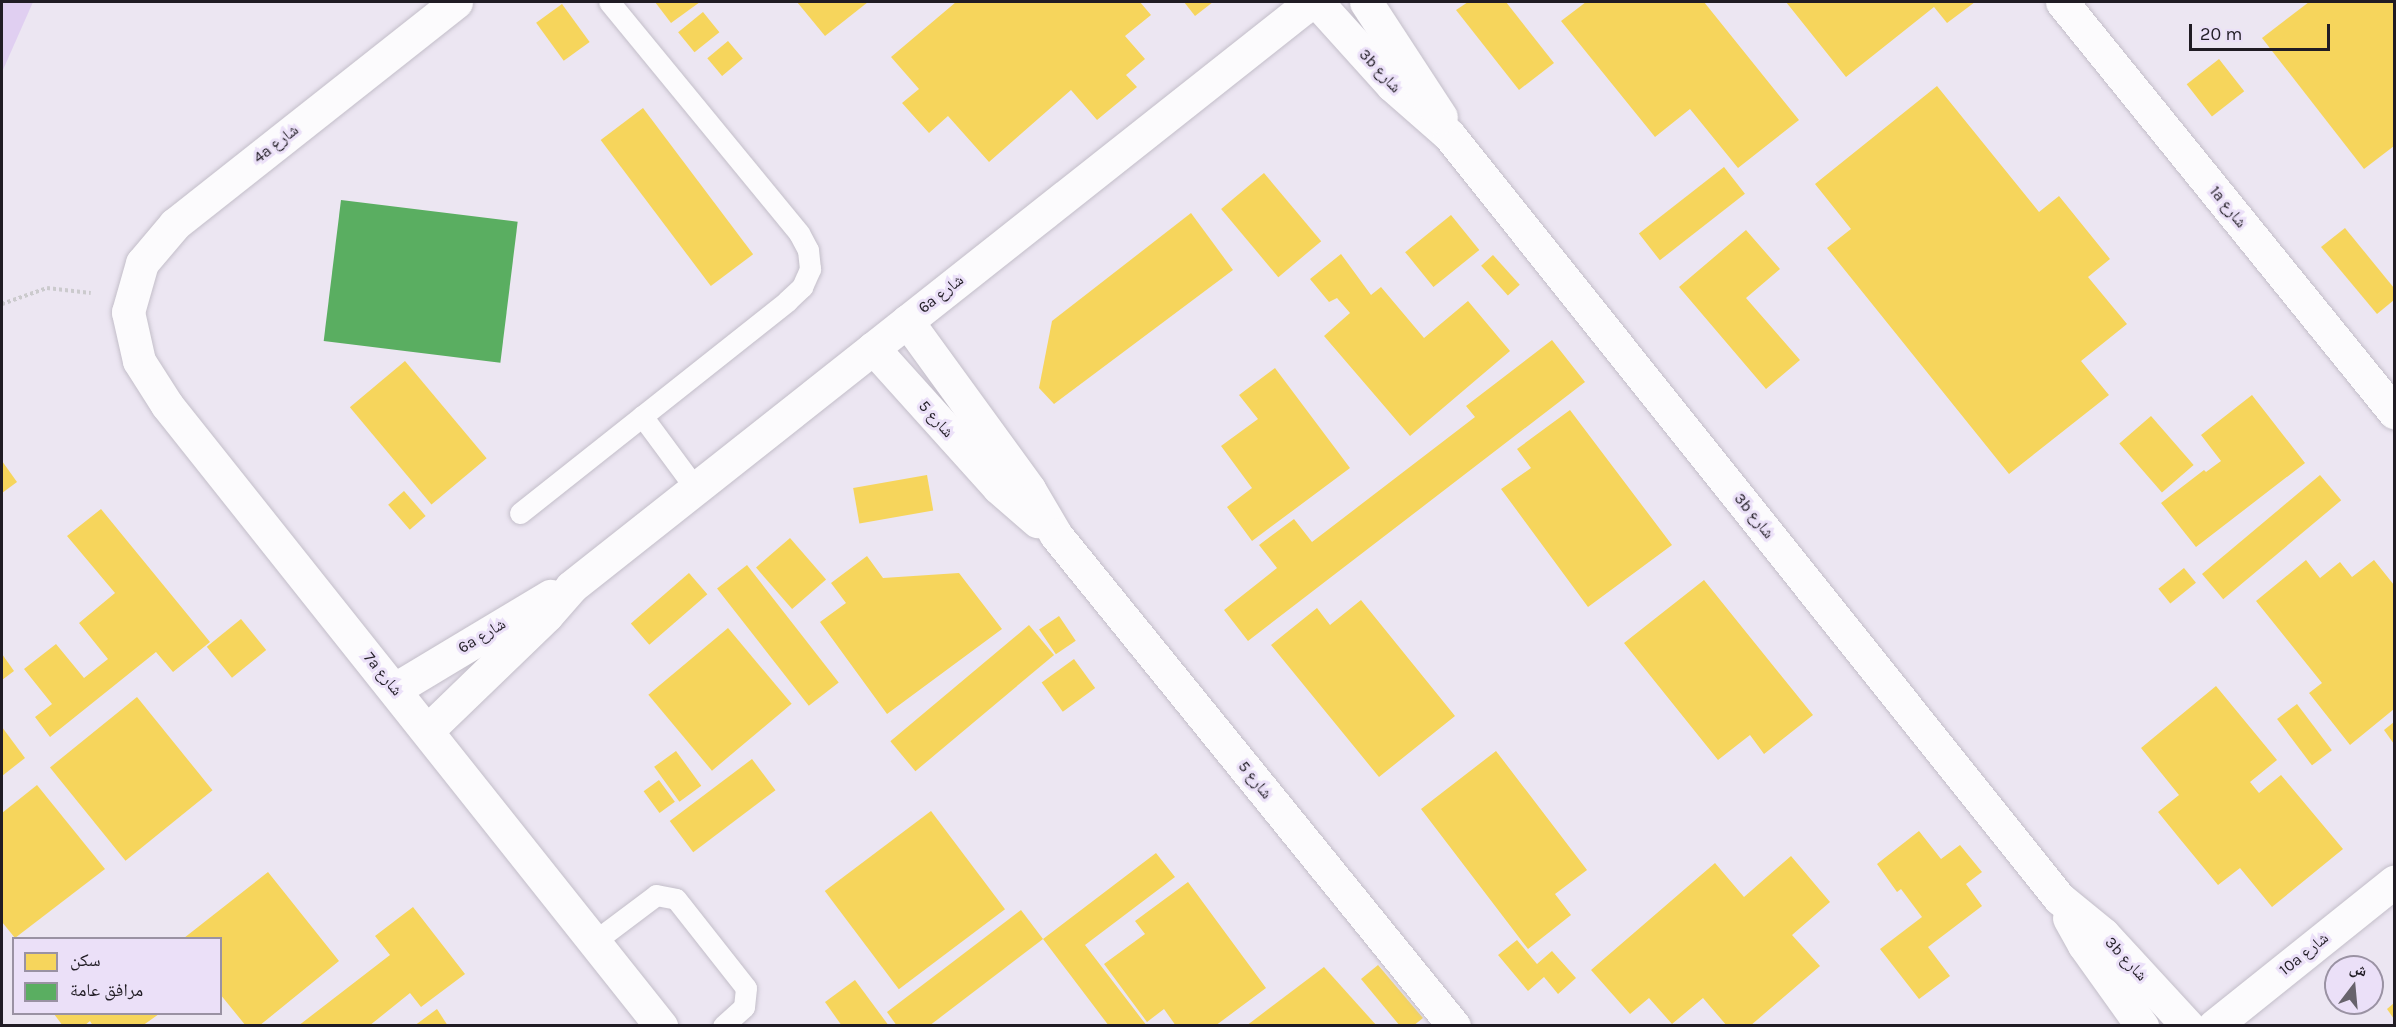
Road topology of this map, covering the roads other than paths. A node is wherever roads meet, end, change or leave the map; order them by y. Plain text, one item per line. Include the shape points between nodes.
1 (456, 2) edge
2 (609, 2) edge
3 (1311, 2) edge
4 (1317, 2) edge
5 (1366, 2) edge
6 (2062, 2) edge
7 (1449, 135) junction
8 (128, 312) joint
9 (907, 321) junction
10 (873, 348) junction
11 (2394, 412) edge
12 (642, 416) junction
13 (696, 489) junction
14 (520, 513) dead end
15 (1056, 535) junction
16 (571, 587) junction
17 (395, 689) junction
18 (428, 730) junction
19 (2394, 882) edge
20 (2059, 898) junction
21 (595, 941) junction
22 (661, 1026) edge
23 (723, 1026) edge
24 (1454, 1026) edge
25 (2142, 1026) edge
26 (2188, 1026) edge
27 (2214, 1026) edge

1 - 8 street, 4a شارع via 175,224 142,263
2 - 12 lane via 799,233 808,250 810,269 802,287
3 - 9 street, 6a شارع
4 - 7 street, 3b شارع via 1392,86
5 - 7 street, 3b شارع via 1429,95
6 - 11 street, 1a شارع
7 - 20 street, 3b شارع
8 - 17 street, 7a شارع via 139,361 167,405
9 - 10 street, 6a شارع
9 - 15 street, شارع 5 via 1029,489
10 - 13 street, 6a شارع
10 - 15 street, شارع 5 via 998,487
12 - 13 lane
12 - 14 lane
13 - 16 street, 6a شارع
15 - 24 street, شارع 5
16 - 17 street, 6a شارع via 524,610
16 - 18 street, 6a شارع
17 - 18 street, 7a شارع
18 - 21 street, 7a شارع
19 - 27 street, 10a شارع
20 - 25 street, 3b شارع via 2084,945
20 - 26 street, 3b شارع via 2103,934
21 - 22 street, 7a شارع
21 - 23 lane via 656,896 676,899 746,988 744,1007

